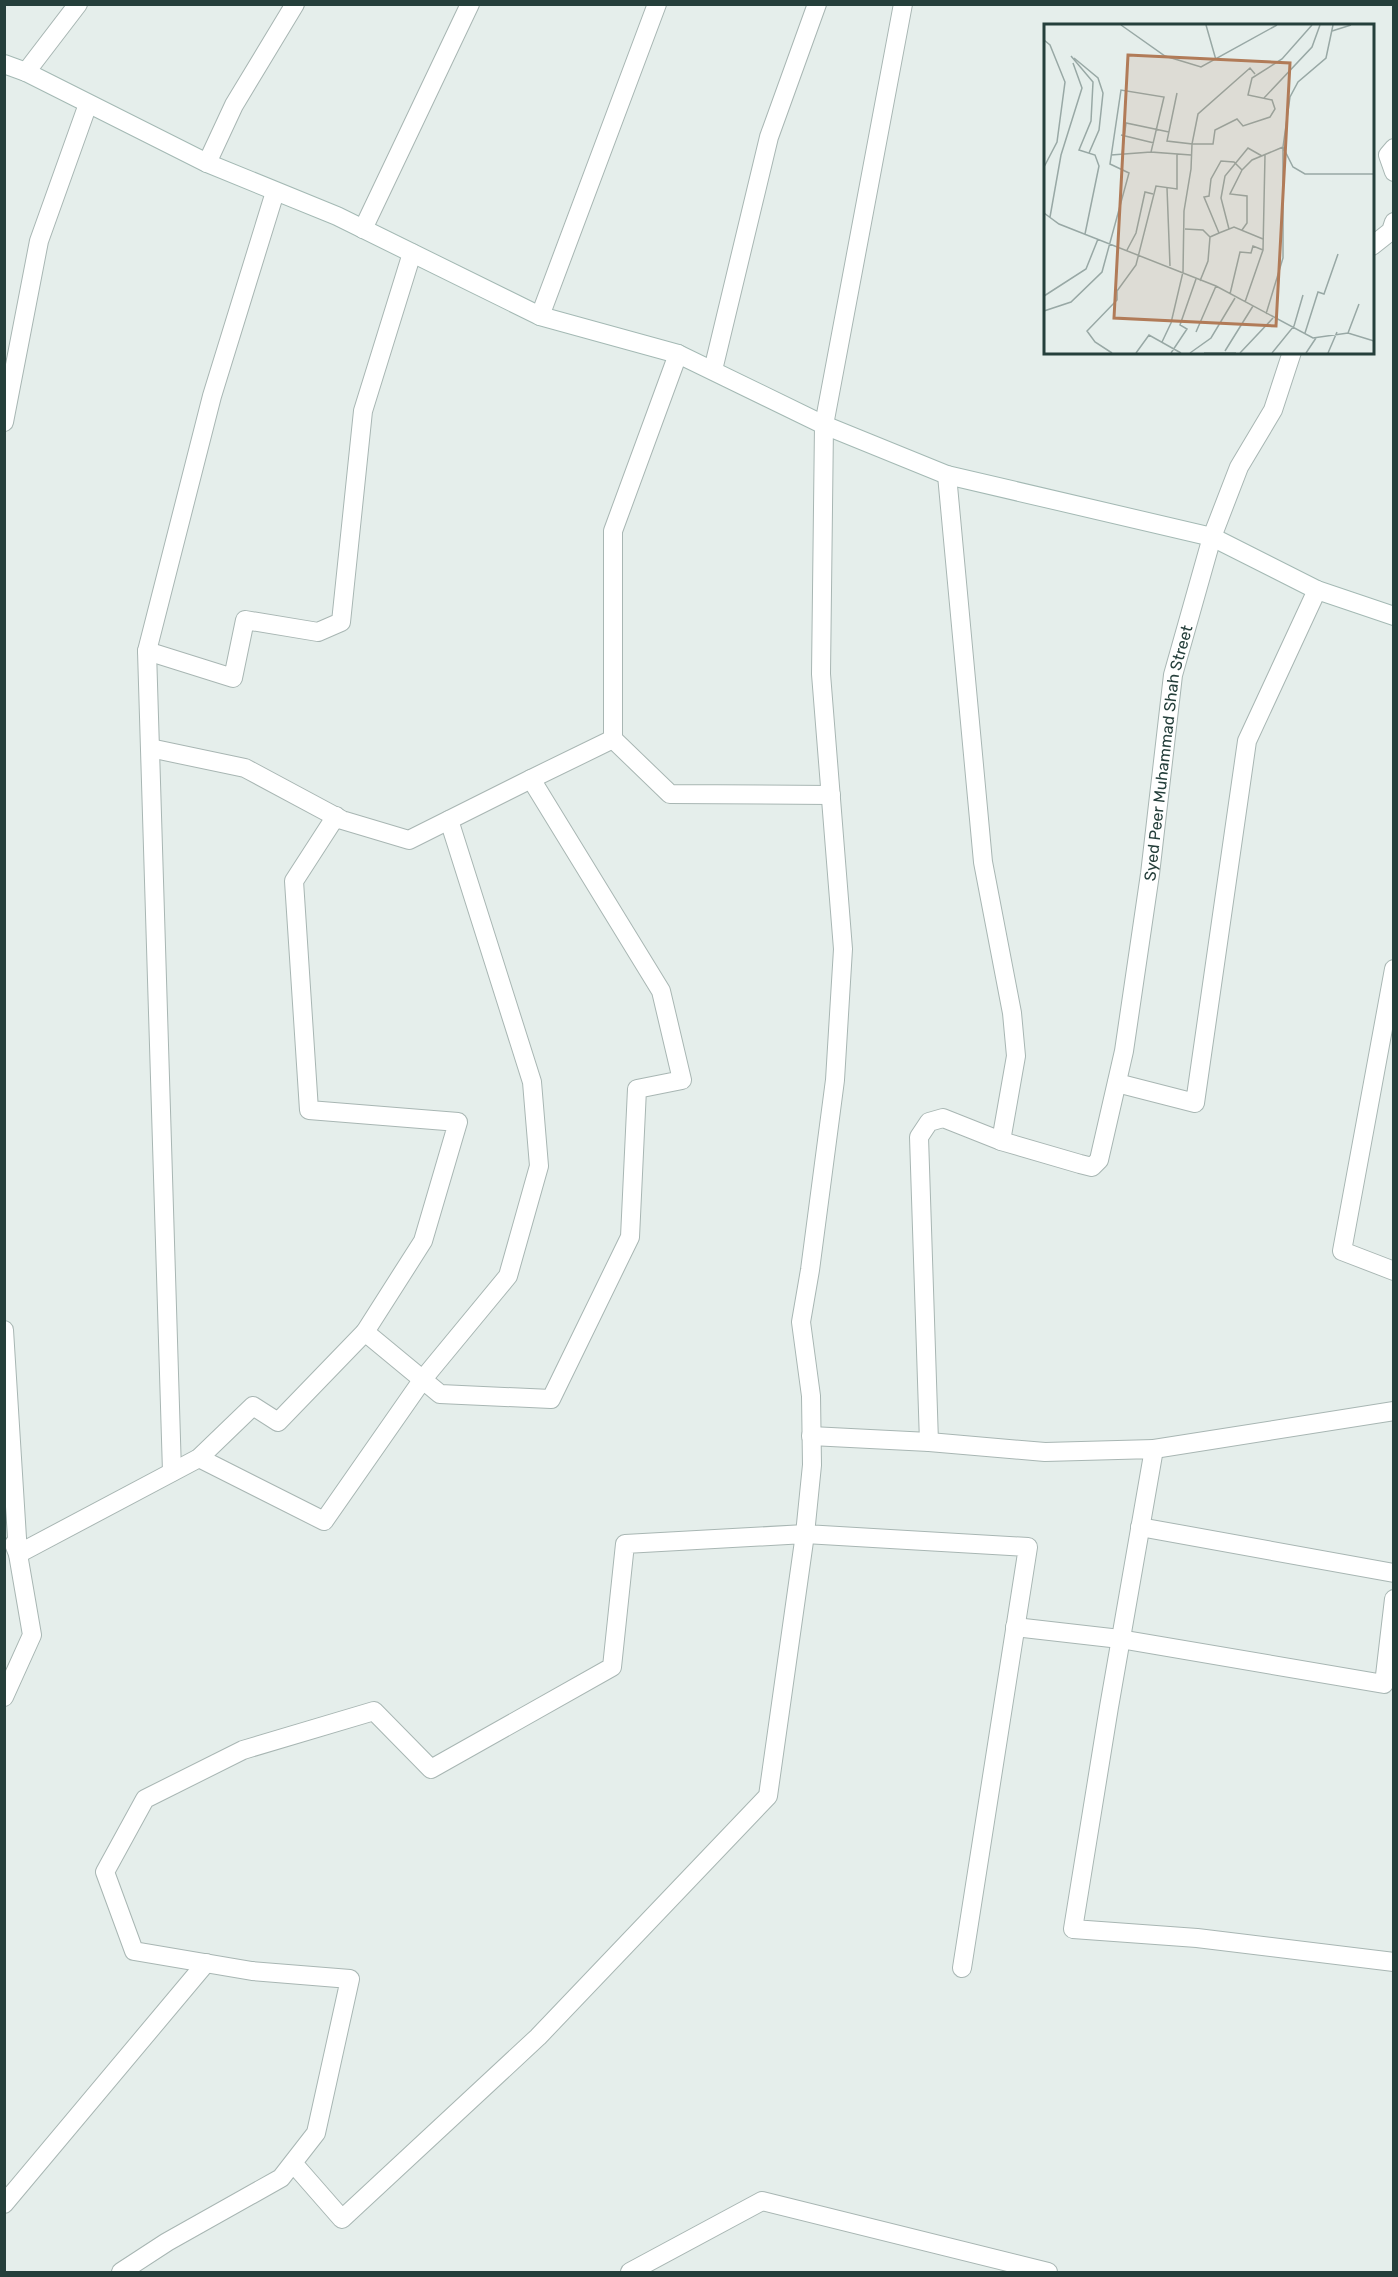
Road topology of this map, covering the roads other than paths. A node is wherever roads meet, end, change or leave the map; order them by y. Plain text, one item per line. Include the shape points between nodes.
1 (78, 4) edge
2 (295, 4) edge
3 (470, 4) edge
4 (657, 4) edge
5 (817, 4) edge
6 (903, 4) edge
7 (4, 64) edge
8 (26, 72) junction
9 (88, 104) junction
10 (1394, 148) edge
11 (207, 163) junction
12 (1394, 172) edge
13 (275, 192) junction
14 (1394, 222) edge
15 (363, 229) junction
16 (1374, 244) edge
17 (412, 253) junction
18 (540, 316) junction
19 (678, 354) junction
20 (1291, 354) edge
21 (713, 370) junction
22 (4, 422) edge
23 (824, 425) junction
24 (947, 475) junction
25 (1212, 537) junction
26 (1317, 590) junction
27 (1394, 616) edge
28 (147, 651) junction
29 (614, 739) junction
30 (150, 748) junction
31 (531, 779) junction
32 (831, 795) junction
33 (336, 816) junction
34 (449, 820) junction
35 (1394, 969) edge
36 (1118, 1083) junction
37 (1001, 1141) junction
38 (1394, 1271) edge
39 (4, 1330) edge
40 (365, 1332) junction
41 (423, 1379) junction
42 (1394, 1411) edge
43 (811, 1436) junction
44 (929, 1442) junction
45 (1154, 1449) junction
46 (200, 1458) junction
47 (172, 1472) junction
48 (4, 1516) edge
49 (1140, 1527) junction
50 (805, 1534) junction
51 (18, 1554) junction
52 (1394, 1573) edge
53 (1394, 1599) edge
54 (1015, 1627) junction
55 (1120, 1639) junction
56 (4, 1697) edge
57 (1394, 1962) edge
58 (206, 1963) junction
59 (962, 1968) dead end
60 (293, 2163) junction
61 (4, 2204) edge
62 (637, 2271) edge
63 (121, 2272) edge
64 (1048, 2272) edge

1 - 8 street
2 - 11 street via 234,105
3 - 15 street
4 - 18 street
5 - 21 street via 769,137
6 - 23 street
7 - 8 street
8 - 9 street
9 - 11 street
9 - 22 street via 39,241
10 - 12 street via 1388,155
11 - 13 street
13 - 15 street
13 - 28 street via 212,396
14 - 16 street via 1391,231
15 - 17 street
17 - 18 street
17 - 28 street via 363,411 341,621 318,632 245,620 233,678
18 - 19 street
19 - 21 street
19 - 29 street via 613,531
20 - 25 street, Syed Peer Muhammad Shah Street via 1273,411 1239,467
21 - 23 street
23 - 24 street
23 - 32 street via 821,674
24 - 25 street
24 - 37 street via 983,862 1012,1013 1016,1056
25 - 26 street
25 - 36 street, Syed Peer Muhammad Shah Street via 1173,675 1150,874
26 - 27 street
26 - 36 street via 1247,741 1195,1103
28 - 30 street
29 - 31 street
29 - 32 street via 670,794
30 - 33 street via 245,768
30 - 47 street
31 - 34 street
31 - 41 street via 661,991 682,1080 637,1089 630,1237 551,1399 440,1394
32 - 43 street via 843,949 835,1080 801,1322 811,1396
33 - 34 street via 409,840
33 - 40 street via 294,880 309,1110 458,1122 423,1241
34 - 41 street via 532,1082 539,1166 508,1276
35 - 38 street via 1342,1251
36 - 37 street, Syed Peer Muhammad Shah Street via 1099,1160 1092,1167
37 - 44 street via 943,1118 929,1122 919,1137
39 - 51 street
40 - 41 street
40 - 46 street via 278,1422 253,1406
41 - 46 street via 324,1521
42 - 45 street
43 - 44 street
43 - 50 street
44 - 45 street via 1045,1452
45 - 49 street
46 - 47 street
47 - 51 street
48 - 51 street
49 - 52 street
49 - 55 street
50 - 54 street via 1028,1547
50 - 58 street via 625,1544 612,1667 430,1769 374,1711 243,1750 145,1799 105,1872 134,1951
50 - 60 street via 768,1796 538,2037 342,2219
51 - 56 street via 32,1635
53 - 55 street via 1384,1684
54 - 55 street
54 - 59 street
55 - 57 street via 1073,1929 1197,1938
58 - 60 street via 350,1979 316,2133
58 - 61 street
60 - 63 street via 281,2178
62 - 64 street via 762,2201

